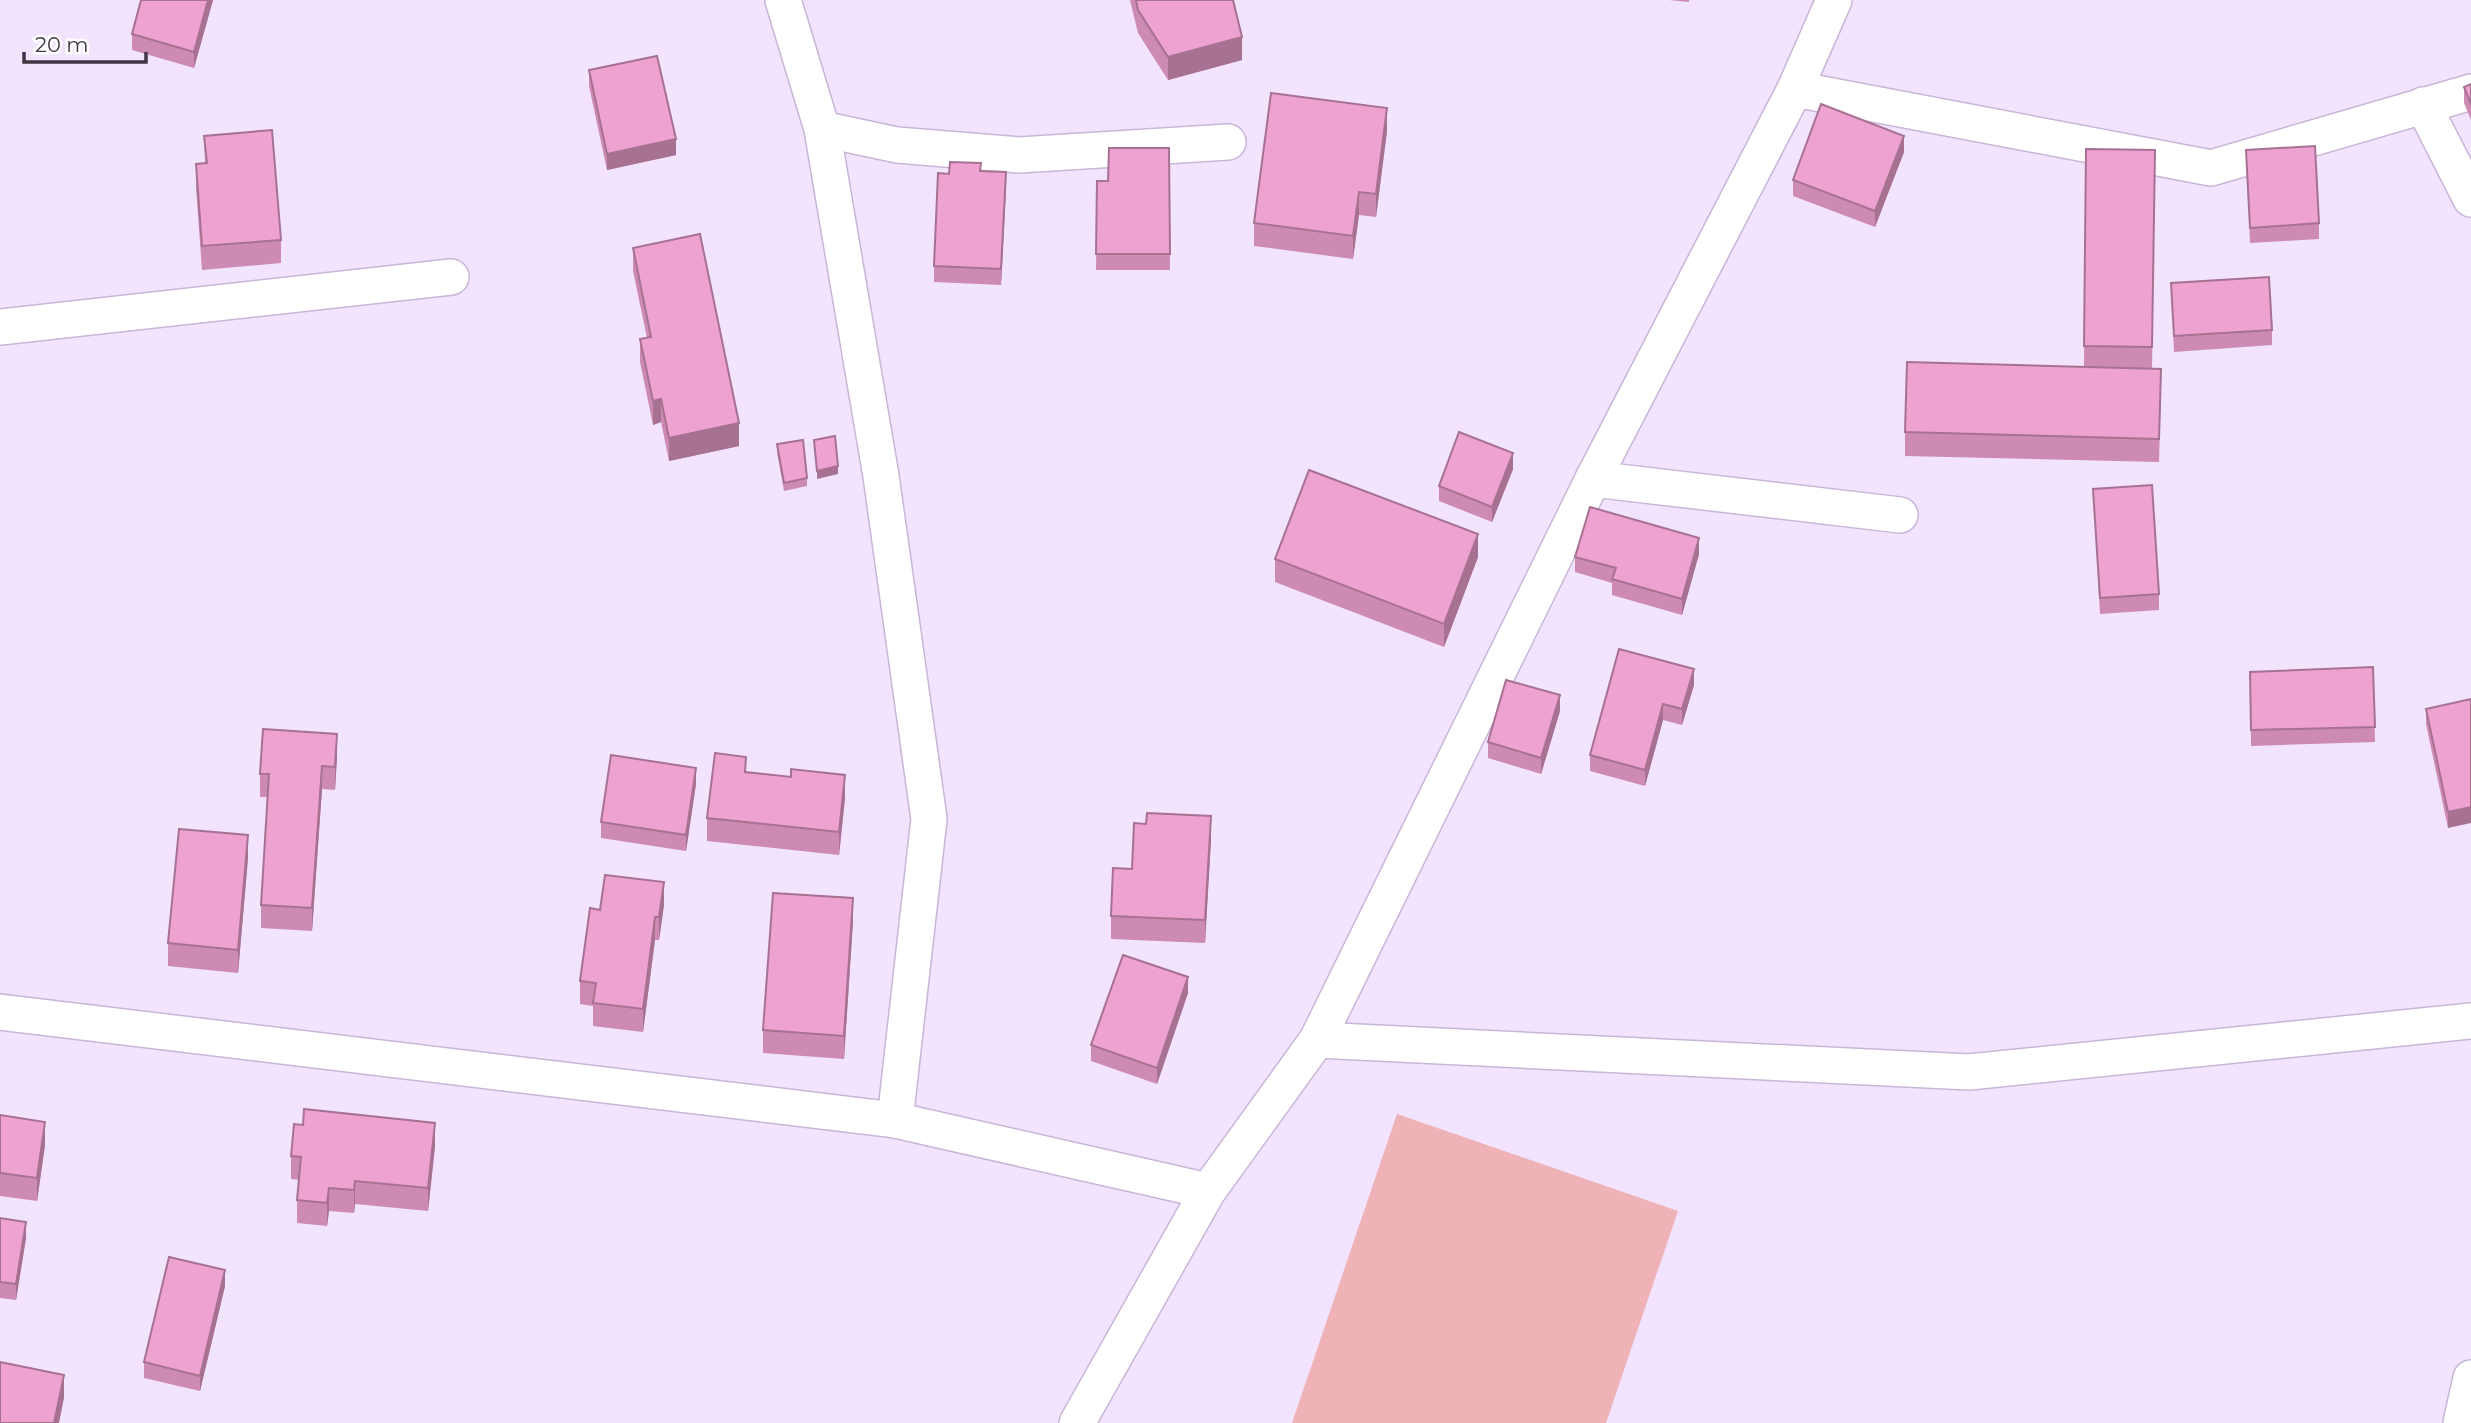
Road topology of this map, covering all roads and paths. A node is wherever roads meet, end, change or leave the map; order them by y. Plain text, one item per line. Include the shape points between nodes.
1 (783, 0) edge
2 (1834, 0) edge
3 (1795, 89) junction
4 (2471, 92) edge
5 (2423, 105) junction
6 (821, 129) junction
7 (1228, 142) dead end
8 (2471, 200) edge
9 (451, 277) dead end
10 (0, 327) edge
11 (1592, 479) junction
12 (1900, 515) dead end
13 (0, 1012) edge
14 (2471, 1021) edge
15 (1317, 1040) junction
16 (895, 1120) junction
17 (1208, 1191) junction
18 (2471, 1378) edge
19 (1076, 1423) edge
20 (2461, 1423) edge

1 - 6 street
2 - 3 street
3 - 5 street via 2211,168
3 - 11 street
4 - 5 street
5 - 8 street
6 - 7 street via 897,145 1018,155
6 - 16 street via 881,476 929,819
9 - 10 street
11 - 12 street
11 - 15 street
13 - 16 street
14 - 15 street via 1969,1072
15 - 17 street
16 - 17 street
17 - 19 street
18 - 20 street

